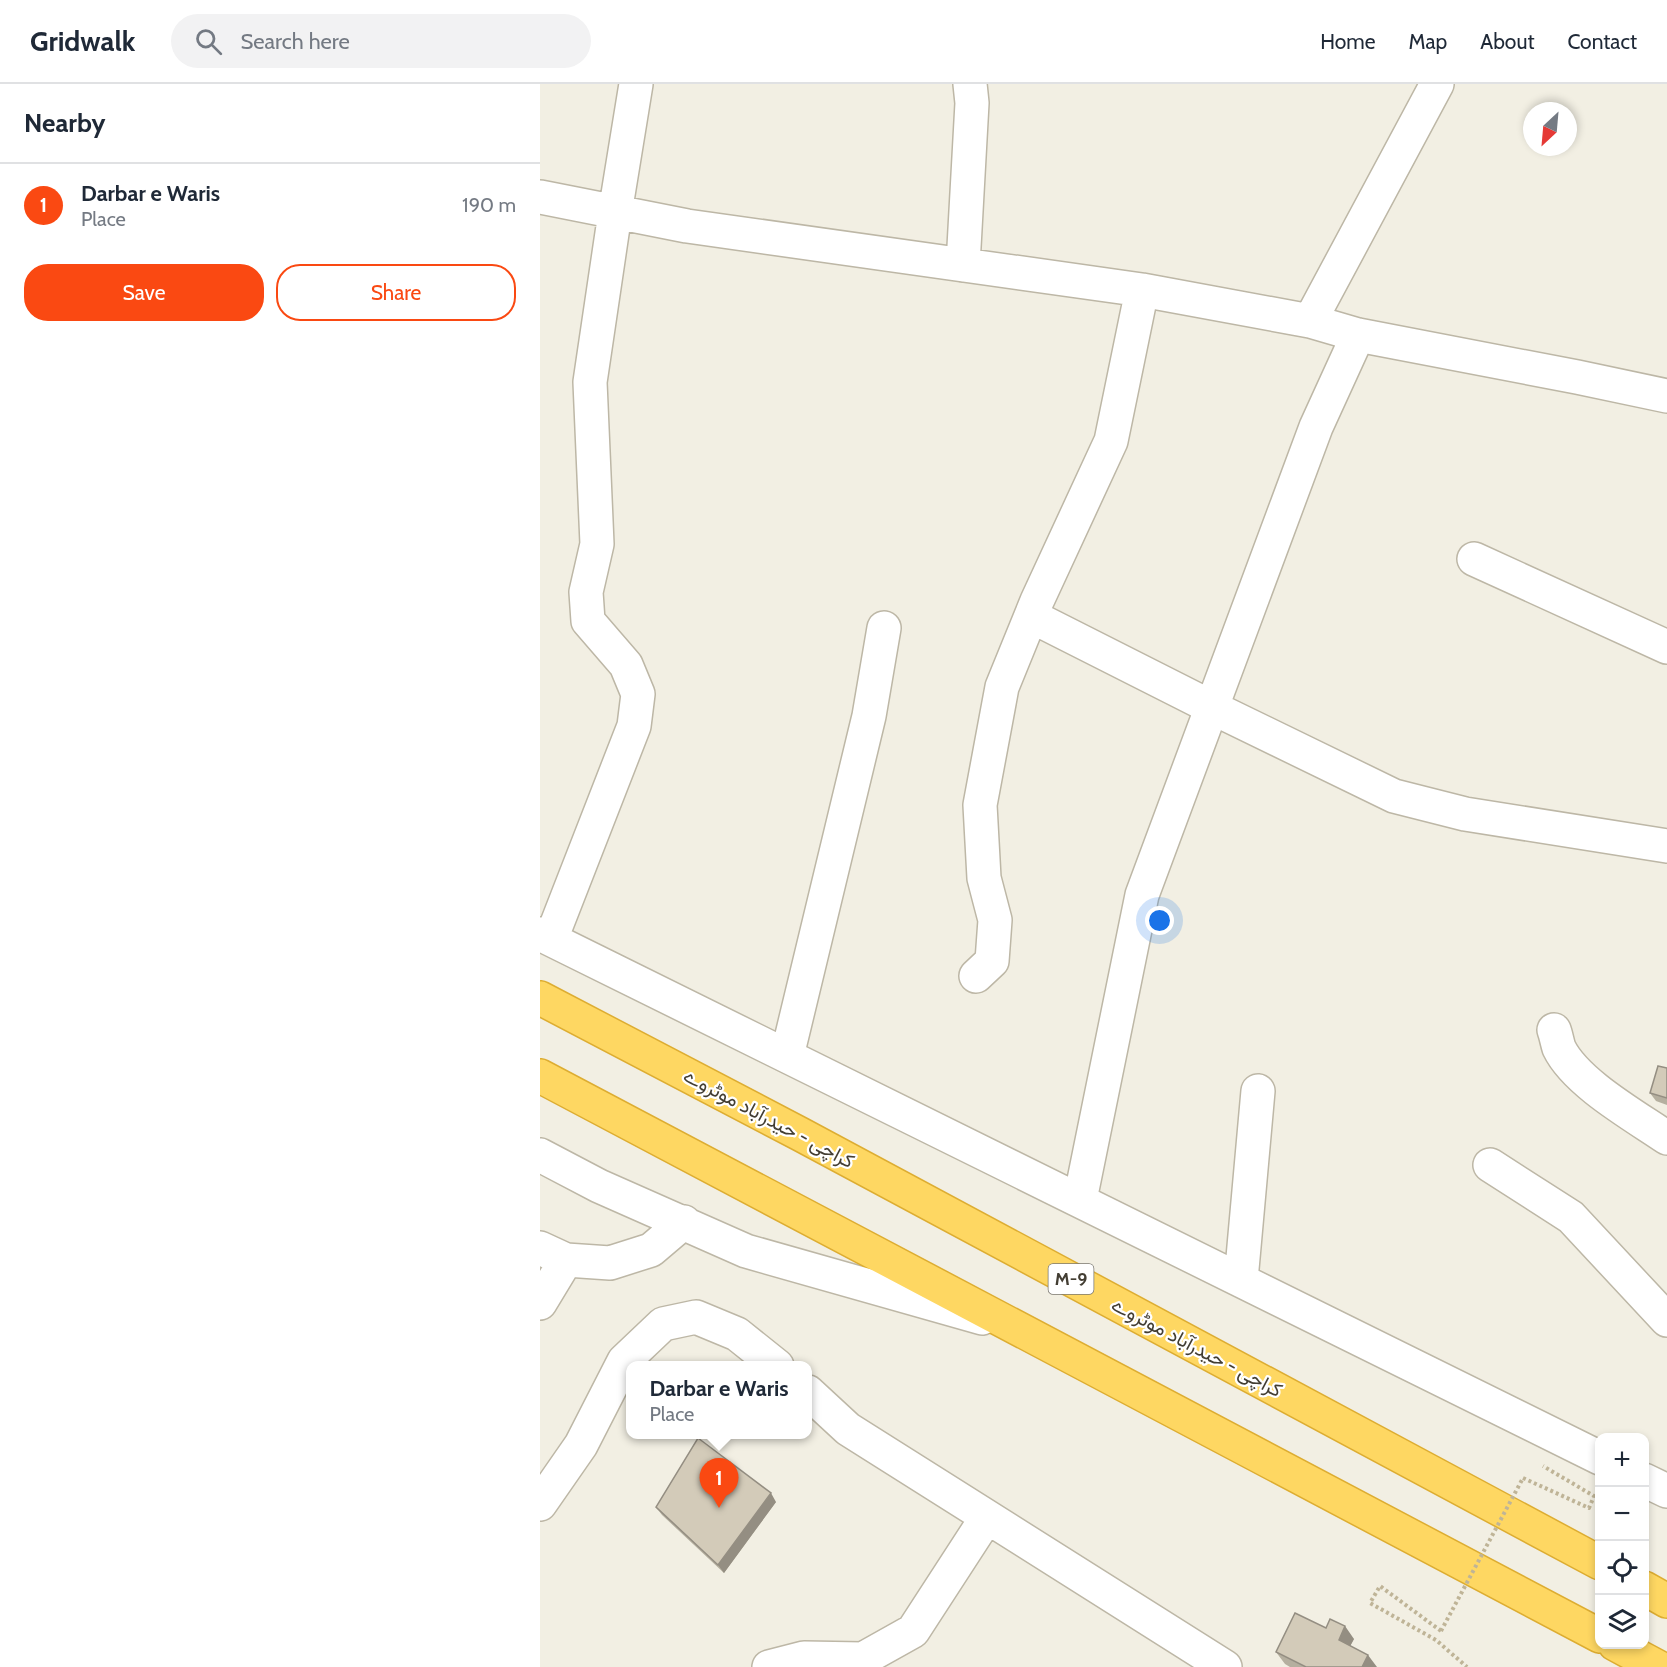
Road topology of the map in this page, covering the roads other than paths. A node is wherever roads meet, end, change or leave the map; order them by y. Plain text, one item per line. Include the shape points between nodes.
1 (636, 84) edge
2 (969, 84) edge
3 (1437, 84) edge
4 (540, 197) edge
5 (615, 213) junction
6 (963, 265) junction
7 (1142, 290) junction
8 (1310, 321) junction
9 (1358, 336) junction
10 (1667, 396) edge
11 (1474, 559) dead end
12 (1031, 616) junction
13 (884, 628) dead end
14 (1667, 647) edge
15 (1211, 707) junction
16 (1667, 846) edge
17 (545, 937) edge
18 (976, 976) dead end
19 (540, 998) edge
20 (1554, 1030) dead end
21 (787, 1056) junction
22 (540, 1076) edge
23 (1258, 1091) dead end
24 (1667, 1138) edge
25 (540, 1155) edge
26 (1490, 1165) dead end
27 (1080, 1200) junction
28 (684, 1222) junction
29 (553, 1254) edge
30 (1241, 1280) junction
31 (540, 1303) edge
32 (1667, 1320) edge
33 (1016, 1327) junction
34 (772, 1361) edge
35 (812, 1397) edge
36 (1595, 1456) edge
37 (1649, 1482) edge
38 (1667, 1491) edge
39 (540, 1504) edge
40 (987, 1517) junction
41 (1595, 1561) edge
42 (1649, 1591) edge
43 (1667, 1601) edge
44 (1595, 1634) edge
45 (1624, 1649) edge
46 (769, 1667) edge
47 (1225, 1667) edge
48 (1658, 1667) edge

1 - 5 street
2 - 6 street via 972,103
3 - 8 street
4 - 5 street
5 - 6 street
5 - 17 street via 590,382 597,544 586,592 588,621 626,665 638,694 634,726
6 - 7 street
7 - 8 street
7 - 12 street via 1111,441
8 - 9 street
9 - 10 street
9 - 15 street via 1316,427
11 - 14 street
12 - 15 street
12 - 18 street via 1002,687 980,805 984,878 995,920 992,961
13 - 21 street via 869,716
15 - 16 street via 1394,796 1465,814
15 - 27 street via 1142,895
17 - 21 street
19 - 41 highway, کراچی - حیدرآباد موٹروے / M-9
20 - 24 street via 1559,1048 1580,1075
21 - 27 street
22 - 33 highway
23 - 30 street
25 - 28 street via 599,1186
26 - 32 street via 1571,1216
27 - 30 street
28 - 29 street via 651,1250 610,1263
28 - 33 street via 746,1251
29 - 31 street
30 - 36 street
33 - 44 highway
34 - 39 street via 737,1334 696,1317 663,1324 624,1361 581,1445
35 - 40 street via 848,1429
37 - 38 street
40 - 46 street via 913,1631 863,1659 804,1658
40 - 47 street
42 - 43 highway
45 - 48 highway

